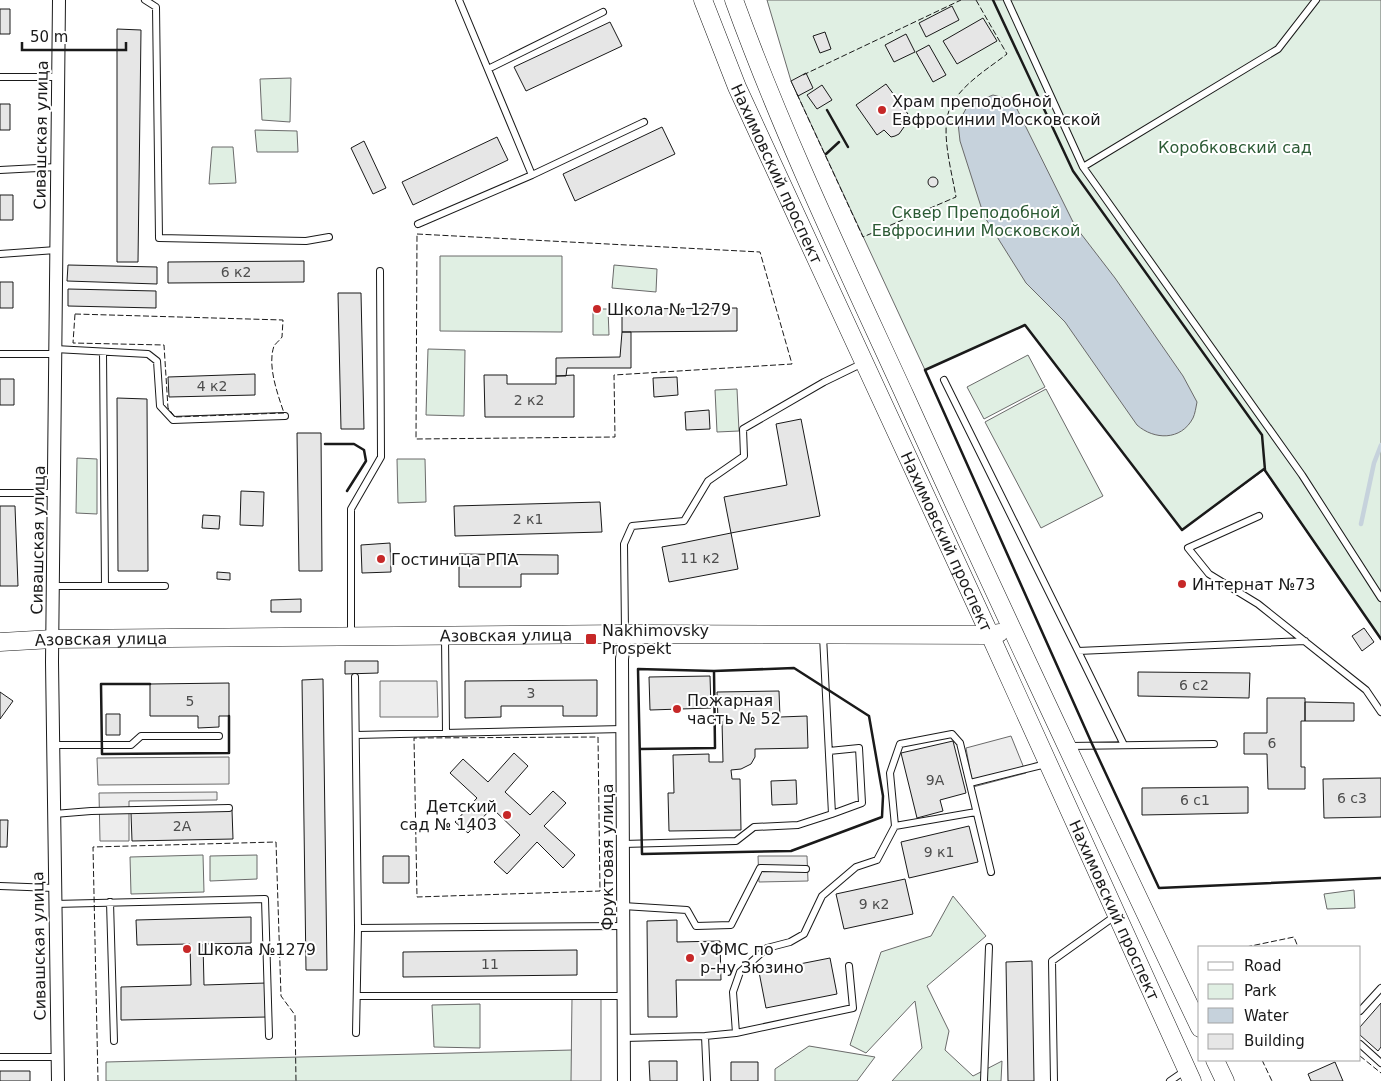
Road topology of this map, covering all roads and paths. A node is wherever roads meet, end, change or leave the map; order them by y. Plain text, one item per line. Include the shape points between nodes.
1 (59, 0) edge
2 (145, 0) edge
3 (459, 0) edge
4 (703, 0) edge
5 (734, 0) edge
6 (1007, 0) edge
7 (1316, 0) edge
8 (603, 12) dead end
9 (488, 69) junction
10 (58, 76) junction
11 (0, 78) edge
12 (644, 122) dead end
13 (57, 167) junction
14 (1083, 167) junction
15 (0, 170) edge
16 (532, 175) junction
17 (418, 224) dead end
18 (329, 237) dead end
19 (56, 250) junction
20 (0, 254) edge
21 (380, 271) dead end
22 (55, 352) junction
23 (103, 352) junction
24 (0, 354) edge
25 (864, 363) junction
26 (944, 380) dead end
27 (285, 416) dead end
28 (55, 492) junction
29 (0, 493) edge
30 (1260, 516) dead end
31 (53, 586) junction
32 (105, 586) junction
33 (165, 586) dead end
34 (1381, 598) edge
35 (1011, 630) junction
36 (624, 634) junction
37 (990, 635) junction
38 (823, 636) junction
39 (445, 637) junction
40 (351, 638) junction
41 (53, 639) junction
42 (1305, 641) junction
43 (0, 642) edge
44 (1078, 651) junction
45 (355, 677) dead end
46 (1381, 712) edge
47 (623, 729) junction
48 (446, 733) junction
49 (356, 735) junction
50 (219, 736) dead end
51 (1214, 744) dead end
52 (53, 745) junction
53 (1066, 746) junction
54 (1124, 746) junction
55 (829, 751) junction
56 (1048, 764) junction
57 (970, 783) junction
58 (230, 808) dead end
59 (976, 812) junction
60 (54, 814) junction
61 (832, 814) junction
62 (895, 826) junction
63 (623, 844) junction
64 (806, 868) dead end
65 (991, 872) dead end
66 (0, 886) edge
67 (54, 888) junction
68 (110, 902) junction
69 (54, 904) junction
70 (623, 906) junction
71 (1116, 915) junction
72 (623, 926) junction
73 (358, 928) junction
74 (989, 947) dead end
75 (849, 966) dead end
76 (1381, 988) edge
77 (357, 996) junction
78 (624, 996) junction
79 (1361, 1010) edge
80 (1198, 1024) edge
81 (356, 1033) dead end
82 (736, 1033) junction
83 (269, 1036) dead end
84 (705, 1036) junction
85 (624, 1038) junction
86 (114, 1041) dead end
87 (1361, 1045) edge
88 (0, 1057) edge
89 (58, 1057) junction
90 (1215, 1061) edge
91 (1381, 1063) edge
92 (1189, 1075) edge
93 (58, 1081) edge
94 (624, 1081) edge
95 (707, 1081) edge
96 (984, 1081) edge
97 (1054, 1081) edge
98 (1170, 1081) edge
99 (1225, 1081) edge

1 - 10 street, Сивашская улица
2 - 18 lane via 156,7 159,238 306,241
3 - 9 lane
4 - 25 main road, Нахимовский проспект via 737,87
5 - 35 main road, Нахимовский проспект via 799,164
6 - 14 lane
7 - 14 lane via 1278,49
8 - 9 lane
9 - 16 lane
10 - 11 lane
10 - 13 street, Сивашская улица
12 - 16 lane
13 - 15 lane
13 - 19 street, Сивашская улица
14 - 34 lane via 1302,475
16 - 17 lane
19 - 20 lane
19 - 22 street, Сивашская улица
21 - 40 lane via 381,457 351,509
22 - 23 lane
22 - 24 lane
22 - 28 street, Сивашская улица
23 - 27 lane via 148,354 157,361 160,406 173,420
23 - 32 lane
25 - 36 lane via 743,428 744,456 708,481 684,521 632,526 624,544
25 - 37 main road, Нахимовский проспект
26 - 44 lane
28 - 29 lane
28 - 31 street, Сивашская улица
30 - 42 lane via 1188,548 1210,574 1258,604
31 - 32 lane
31 - 41 street, Сивашская улица
32 - 33 lane
35 - 37 main road, Азовская улица
35 - 53 main road, Нахимовский проспект
36 - 38 main road, Азовская улица
36 - 39 main road, Азовская улица
36 - 47 street, Фруктовая улица
37 - 38 main road, Азовская улица
37 - 56 main road, Нахимовский проспект
38 - 55 lane
39 - 40 main road, Азовская улица
39 - 48 lane
40 - 41 main road, Азовская улица
41 - 43 main road, Азовская улица
41 - 52 street, Сивашская улица
42 - 44 lane
42 - 46 lane via 1366,690
44 - 54 lane
45 - 49 lane
47 - 48 lane
47 - 63 street, Фруктовая улица
48 - 49 lane
49 - 73 lane
50 - 52 lane via 141,736 131,745
51 - 54 lane
52 - 60 street, Сивашская улица
53 - 54 lane
53 - 80 main road, Нахимовский проспект
55 - 61 lane
55 - 61 lane via 859,748 862,803
56 - 57 lane
56 - 71 main road, Нахимовский проспект
57 - 59 lane
57 - 62 lane via 960,743 952,734 900,744 890,773
58 - 60 lane
59 - 62 lane
59 - 65 lane
60 - 67 street, Сивашская улица
61 - 63 lane via 798,825 754,827 736,841
62 - 82 lane via 877,860 856,867 822,896 804,934 790,942 767,948 740,972 734,992
63 - 70 street, Фруктовая улица
64 - 70 lane via 760,868 731,924 696,926 687,910
66 - 67 lane
67 - 69 street, Сивашская улица
68 - 69 lane
68 - 83 lane via 265,898
68 - 86 lane
69 - 89 street, Сивашская улица
70 - 72 street, Фруктовая улица
71 - 92 main road, Нахимовский проспект
71 - 97 lane via 1052,961
72 - 73 lane
72 - 78 street, Фруктовая улица
73 - 77 lane
74 - 96 lane
75 - 82 lane via 854,1008
76 - 79 lane
77 - 78 lane
77 - 81 lane
78 - 85 street, Фруктовая улица
82 - 84 lane
84 - 85 lane
84 - 95 lane
85 - 94 street, Фруктовая улица
87 - 91 lane
88 - 89 lane
89 - 93 street, Сивашская улица
90 - 99 main road
92 - 98 lane

